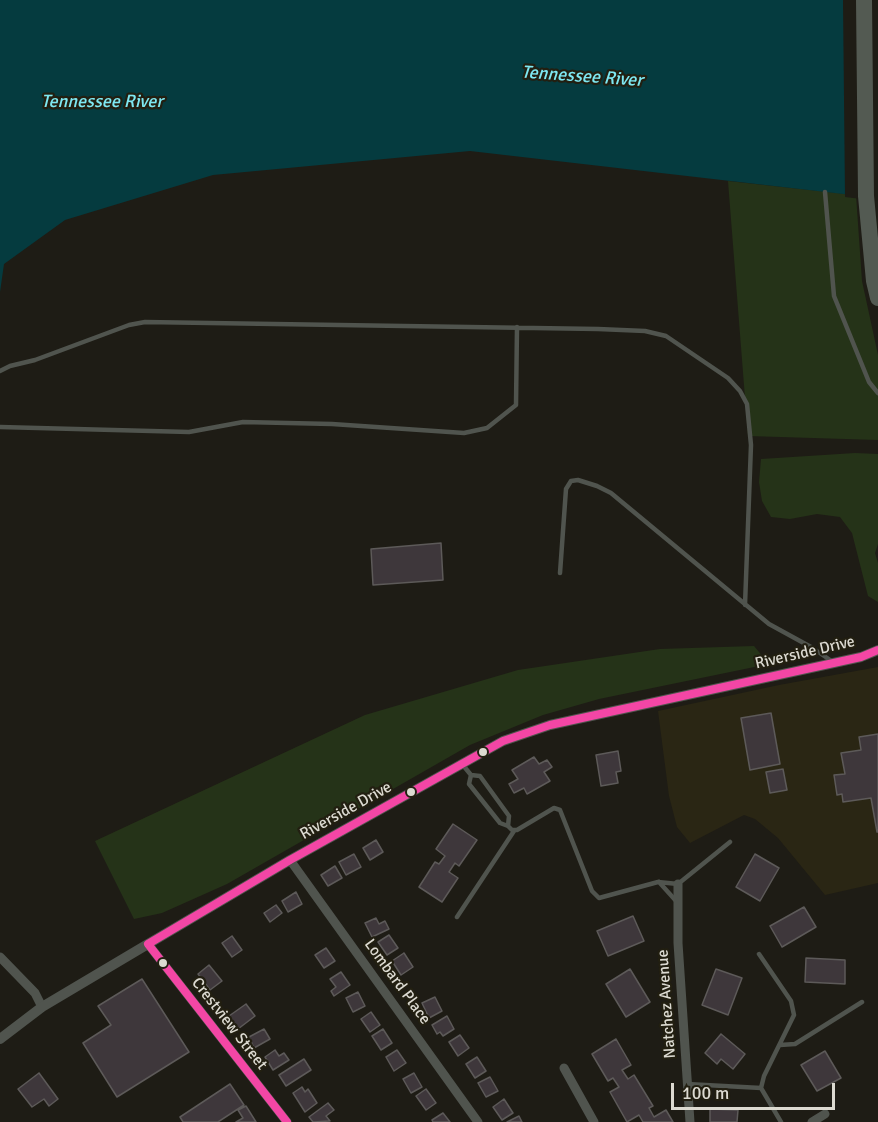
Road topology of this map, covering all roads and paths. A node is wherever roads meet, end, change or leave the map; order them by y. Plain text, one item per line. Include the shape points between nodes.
1 (864, 0) edge
2 (825, 192) dead end
3 (878, 298) edge
4 (517, 327) junction
5 (0, 371) edge
6 (878, 393) edge
7 (0, 427) edge
8 (560, 573) dead end
9 (745, 605) junction
10 (878, 650) edge
11 (835, 663) junction
12 (462, 764) junction
13 (471, 775) junction
14 (508, 826) junction
15 (514, 831) junction
16 (730, 842) dead end
17 (290, 860) junction
18 (658, 882) junction
19 (678, 884) junction
20 (677, 902) junction
21 (457, 917) dead end
22 (147, 944) junction
23 (759, 954) dead end
24 (0, 957) edge
25 (862, 1002) dead end
26 (42, 1007) junction
27 (0, 1039) edge
28 (780, 1045) junction
29 (564, 1068) dead end
30 (687, 1084) junction
31 (761, 1088) junction
32 (825, 1114) dead end
33 (287, 1122) edge
34 (478, 1122) edge
35 (594, 1122) edge
36 (690, 1122) edge
37 (781, 1122) edge
38 (812, 1122) edge

1 - 3 highway via 866,196
2 - 6 lane via 834,296 869,382
4 - 5 lane via 145,322
4 - 7 lane via 516,405 487,429 464,433 243,422 189,432
4 - 9 lane via 645,331 666,336 728,378 740,391 747,404 751,446
8 - 9 lane via 566,489 571,481 578,480 611,493
9 - 11 lane
10 - 11 street, Riverside Drive
11 - 12 street, Riverside Drive via 550,725 503,741
12 - 13 lane
12 - 17 street, Riverside Drive
13 - 14 lane via 469,784 500,823
13 - 14 lane via 480,776 509,816
14 - 15 lane
15 - 18 lane via 557,808 592,891 599,898
15 - 21 lane
16 - 19 lane
17 - 22 street, Riverside Drive
17 - 34 street, Lombard Place
18 - 19 lane
18 - 20 lane
19 - 20 street, Natchez Avenue
20 - 30 street, Natchez Avenue
22 - 26 street, Riverside Drive
22 - 33 street, Crestview Street
23 - 28 lane via 791,1001 794,1015
24 - 26 street via 35,993
25 - 28 lane via 795,1044
26 - 27 street, Riverside Drive
28 - 31 lane
29 - 35 street
30 - 31 lane
30 - 36 street, Natchez Avenue
31 - 37 lane
32 - 38 street

